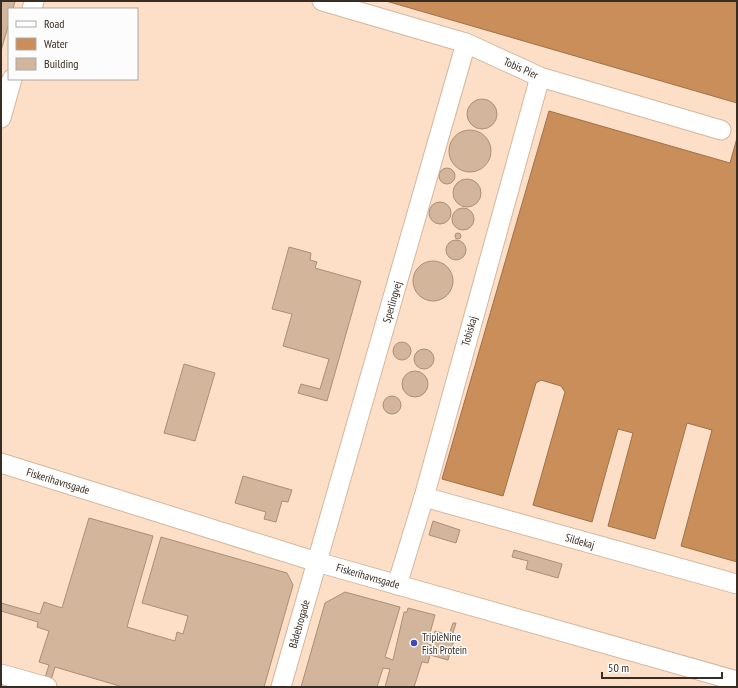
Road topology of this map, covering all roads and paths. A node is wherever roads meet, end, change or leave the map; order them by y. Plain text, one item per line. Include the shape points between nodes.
1 (322, 1) edge
2 (466, 43) junction
3 (540, 77) junction
4 (12, 80) edge
5 (1, 118) edge
6 (722, 130) dead end
7 (1, 463) edge
8 (424, 497) junction
9 (317, 562) junction
10 (737, 584) edge
11 (397, 585) junction
12 (1, 674) edge
13 (737, 681) edge
14 (47, 687) edge
15 (281, 687) edge

1 - 2 street, Tobis Pier
2 - 3 street, Tobis Pier
2 - 9 street, Sperlingvej
3 - 6 street, Tobis Pier
3 - 8 street, Tobiskaj
4 - 5 street
7 - 9 street, Fiskerihavnsgade
8 - 10 street, Sildekaj
8 - 11 street, Tobiskaj
9 - 11 street, Fiskerihavnsgade
9 - 15 street, Bådebrogade
11 - 13 street, Fiskerihavnsgade
12 - 14 street

